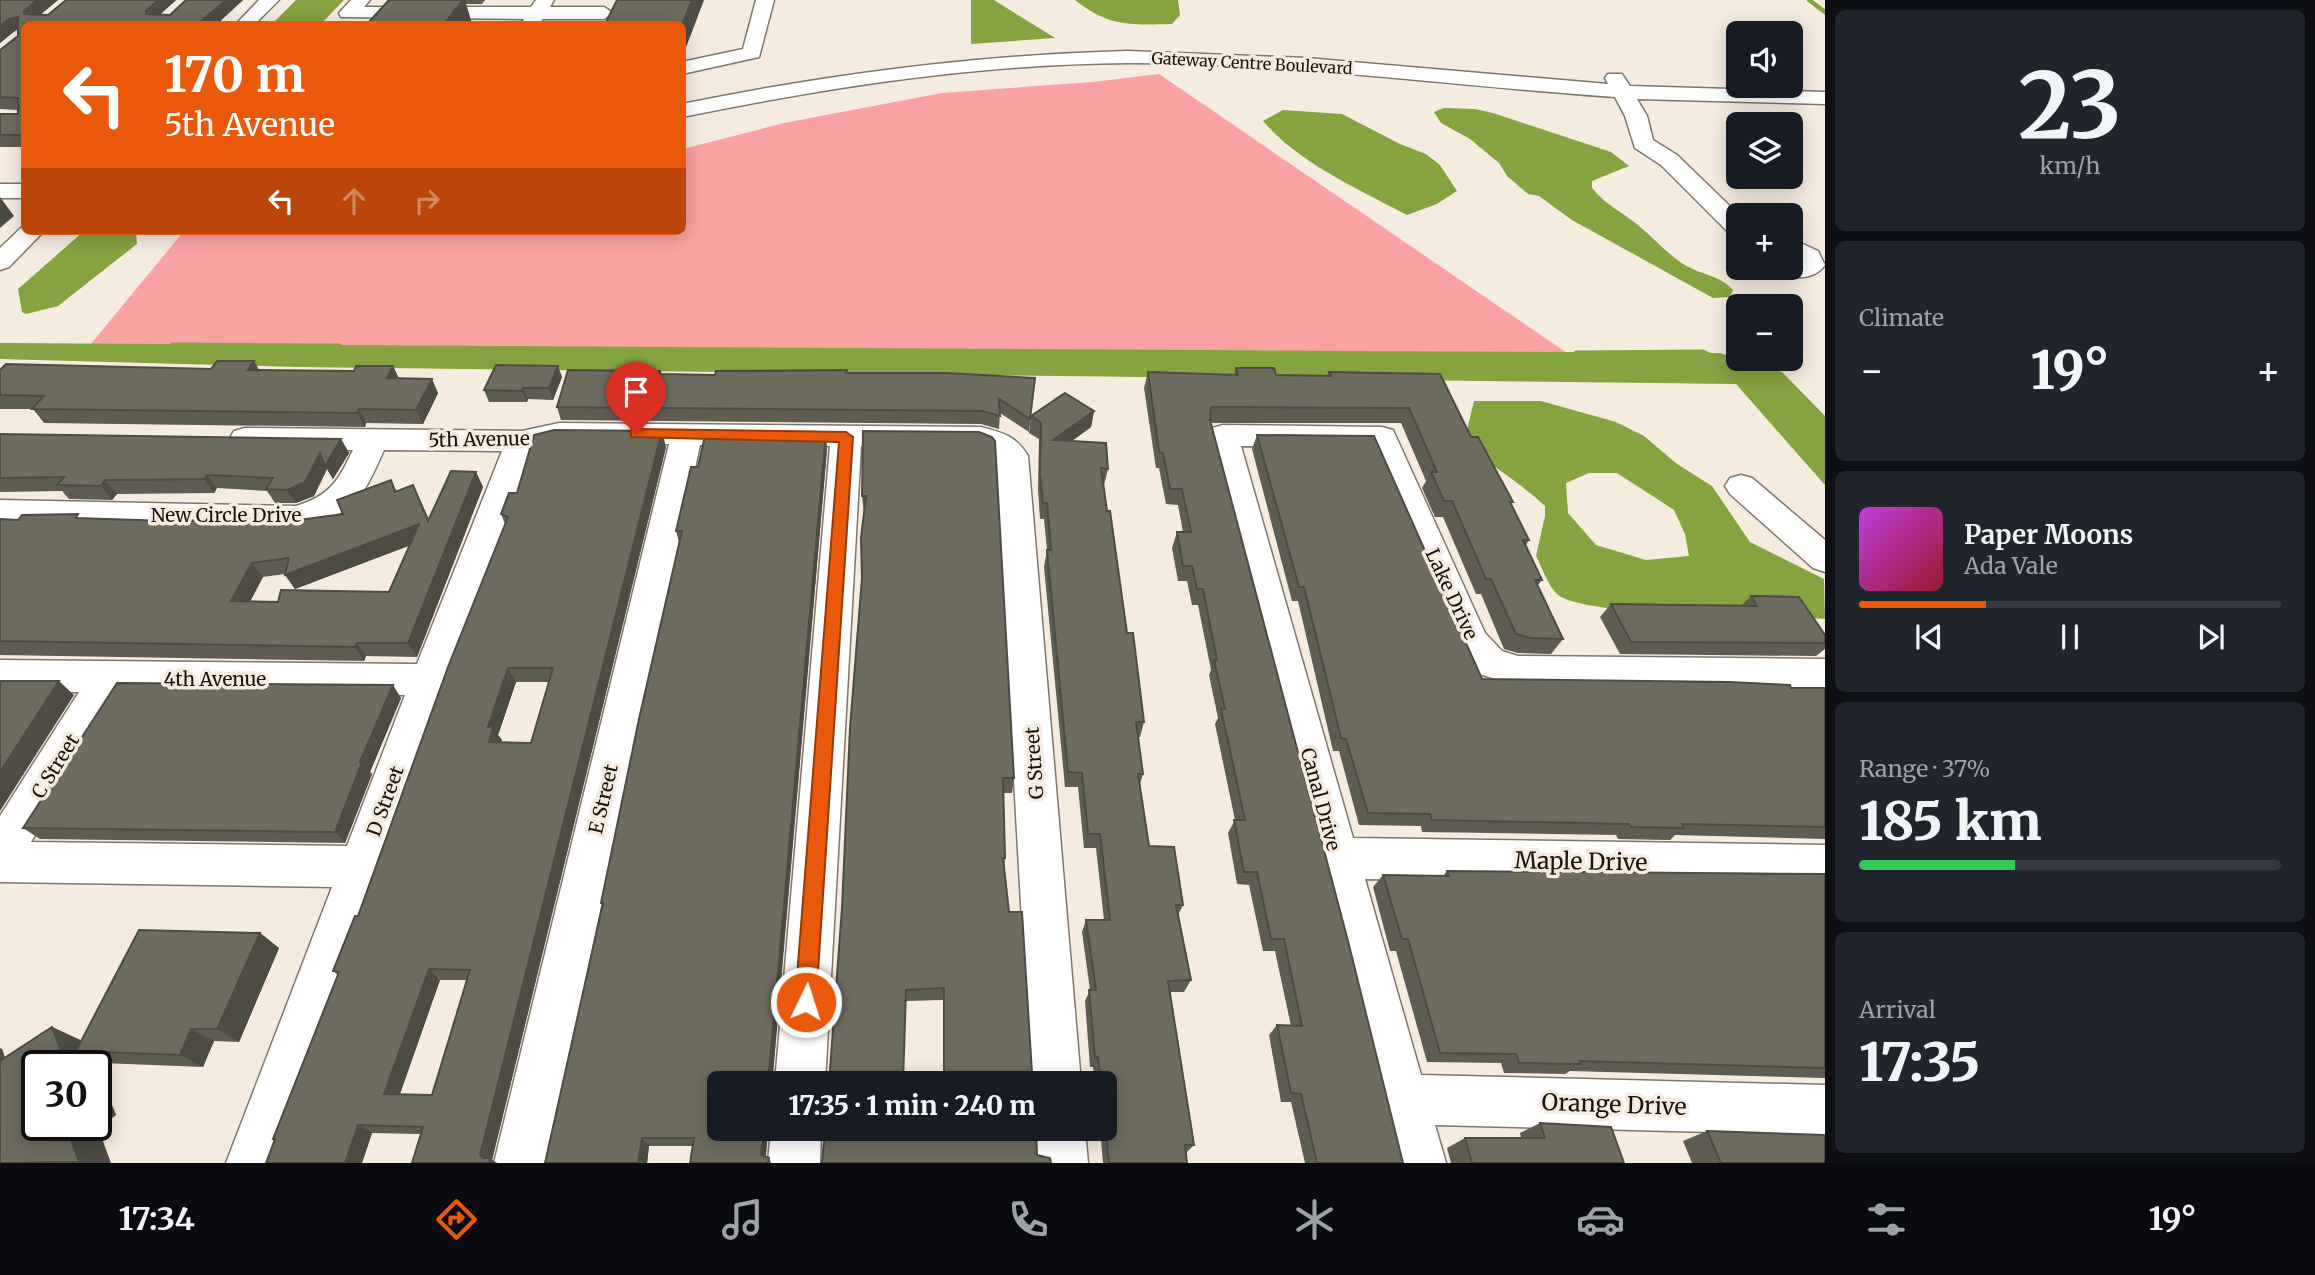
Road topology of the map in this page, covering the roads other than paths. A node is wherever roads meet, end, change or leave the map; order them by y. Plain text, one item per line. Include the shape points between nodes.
1 (270, 0) edge
2 (765, 0) edge
3 (349, 13) edge
4 (505, 13) edge
5 (537, 13) edge
6 (570, 13) edge
7 (604, 13) edge
8 (383, 19) edge
9 (248, 21) edge
10 (686, 68) edge
11 (1726, 84) edge
12 (1803, 84) edge
13 (1620, 85) junction
14 (1825, 85) edge
15 (686, 95) edge
16 (1825, 98) edge
17 (686, 110) edge
18 (0, 173) edge
19 (21, 173) edge
20 (0, 191) edge
21 (21, 191) edge
22 (1726, 216) edge
23 (28, 235) edge
24 (1806, 250) edge
25 (0, 262) edge
26 (1803, 269) edge
27 (687, 434) junction
28 (1223, 435) joint
29 (846, 437) junction
30 (221, 438) edge
31 (374, 439) junction
32 (522, 441) junction
33 (1003, 445) joint
34 (1741, 486) dead end
35 (0, 512) edge
36 (1825, 559) edge
37 (1825, 675) edge
38 (0, 676) edge
39 (110, 678) junction
40 (430, 680) junction
41 (0, 854) edge
42 (1337, 858) junction
43 (0, 862) edge
44 (1825, 864) edge
45 (361, 867) junction
46 (801, 1071) edge
47 (1055, 1071) edge
48 (1403, 1099) junction
49 (1825, 1110) edge
50 (795, 1141) edge
51 (1061, 1141) edge
52 (252, 1163) edge
53 (520, 1163) edge
54 (794, 1163) edge
55 (1062, 1163) edge
56 (1420, 1163) edge

1 - 9 street
2 - 10 street via 758,61
3 - 8 street
4 - 5 street
4 - 8 street
5 - 6 street
6 - 7 street
11 - 13 street, Gateway Centre Boulevard
12 - 14 street
13 - 15 street, Gateway Centre Boulevard via 1304,51 1112,45 917,56
13 - 16 street, Gateway Centre Boulevard via 1726,98
13 - 17 street, Gateway Centre Boulevard via 1262,61 1073,58 883,74
13 - 22 street via 1643,143 1669,160
18 - 19 street
20 - 21 street
23 - 25 street
24 - 26 street via 1812,261
27 - 29 street, 5th Avenue
27 - 32 street, 5th Avenue via 559,433
27 - 53 street, E Street
28 - 37 street, Lake Drive via 1382,437 1471,642 1489,662 1518,671
28 - 42 street, Canal Drive
29 - 33 street, 5th Avenue via 981,437
29 - 46 street
30 - 31 street
31 - 32 street, 5th Avenue
31 - 35 street, New Circle Drive via 345,498 327,510 296,518
32 - 40 street, D Street
33 - 47 street, G Street via 1012,456
34 - 36 street
38 - 39 street, 4th Avenue
39 - 40 street, 4th Avenue
39 - 41 street, C Street
40 - 45 street, D Street
42 - 44 street, Maple Drive
42 - 48 street, Canal Drive
43 - 45 street
45 - 52 street, D Street
48 - 49 street, Orange Drive
48 - 56 street, Canal Drive
50 - 54 street
51 - 55 street

